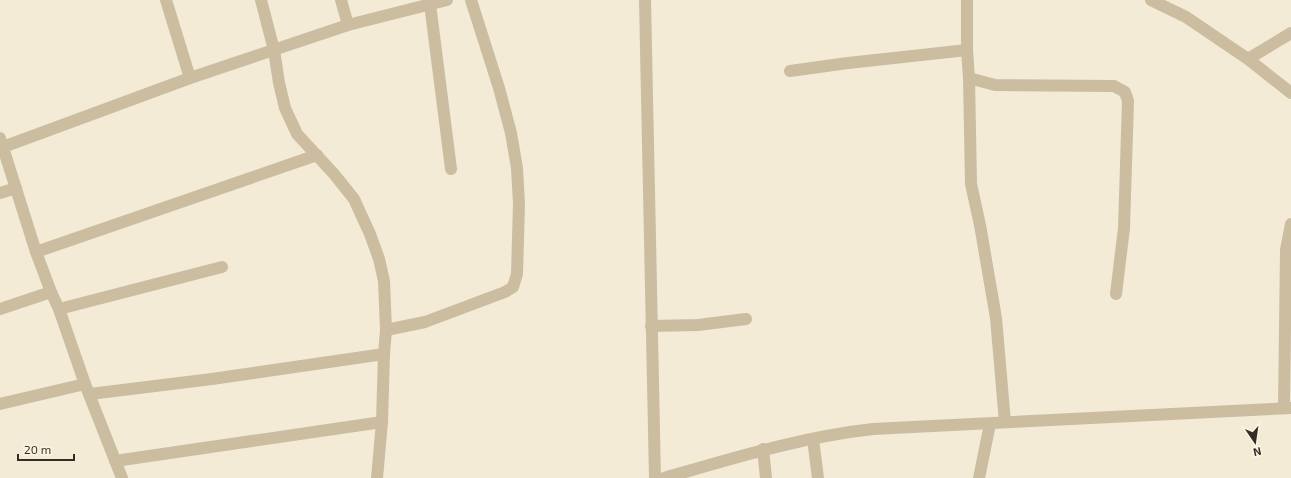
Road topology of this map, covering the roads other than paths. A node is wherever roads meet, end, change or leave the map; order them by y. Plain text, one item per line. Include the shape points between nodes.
1 (166, 0) edge
2 (261, 0) edge
3 (341, 0) edge
4 (446, 0) edge
5 (471, 0) edge
6 (645, 0) edge
7 (967, 0) edge
8 (1151, 0) edge
9 (430, 4) junction
10 (348, 25) junction
11 (1291, 33) edge
12 (274, 50) junction
13 (967, 50) junction
14 (1248, 59) junction
15 (790, 71) dead end
16 (190, 78) junction
17 (969, 78) junction
18 (1291, 93) edge
19 (2, 142) edge
20 (317, 155) junction
21 (451, 169) dead end
22 (16, 188) junction
23 (0, 193) edge
24 (1291, 224) edge
25 (36, 252) junction
26 (222, 267) dead end
27 (51, 292) junction
28 (1116, 294) dead end
29 (0, 309) edge
30 (59, 309) junction
31 (746, 319) dead end
32 (651, 326) junction
33 (386, 330) junction
34 (384, 354) junction
35 (87, 389) junction
36 (0, 404) edge
37 (1288, 408) edge
38 (382, 422) junction
39 (1005, 422) junction
40 (990, 424) junction
41 (813, 439) junction
42 (763, 449) junction
43 (115, 461) junction
44 (122, 478) edge
45 (377, 478) edge
46 (655, 478) edge
47 (664, 478) edge
48 (766, 478) edge
49 (818, 478) edge
50 (979, 478) edge

1 - 16 street
2 - 12 street
3 - 10 street
4 - 9 street
5 - 33 street via 498,88 517,168 517,274 513,287 505,292 425,322
6 - 32 street
7 - 13 street
8 - 14 street via 1186,17
9 - 10 street
9 - 21 street
10 - 12 street
11 - 14 street
12 - 16 street
12 - 20 street via 284,108 296,134
13 - 15 street
13 - 17 street
14 - 18 street
16 - 19 street
17 - 28 street via 995,85 1114,86 1125,92 1128,101 1124,228
17 - 39 street via 971,184 996,318
19 - 22 street
20 - 25 street
20 - 33 street via 354,199 370,234 384,281
22 - 23 street
22 - 25 street
24 - 37 street via 1286,250
25 - 27 street
26 - 30 street
27 - 29 street
27 - 30 street
30 - 35 street
31 - 32 street via 698,325
32 - 46 street
33 - 34 street
34 - 35 street via 212,379
34 - 38 street
35 - 36 street
35 - 43 street
37 - 39 street
38 - 43 street
38 - 45 street
39 - 40 street
40 - 41 street via 873,429
40 - 50 street
41 - 42 street
41 - 49 street
42 - 47 street
42 - 48 street
43 - 44 street

